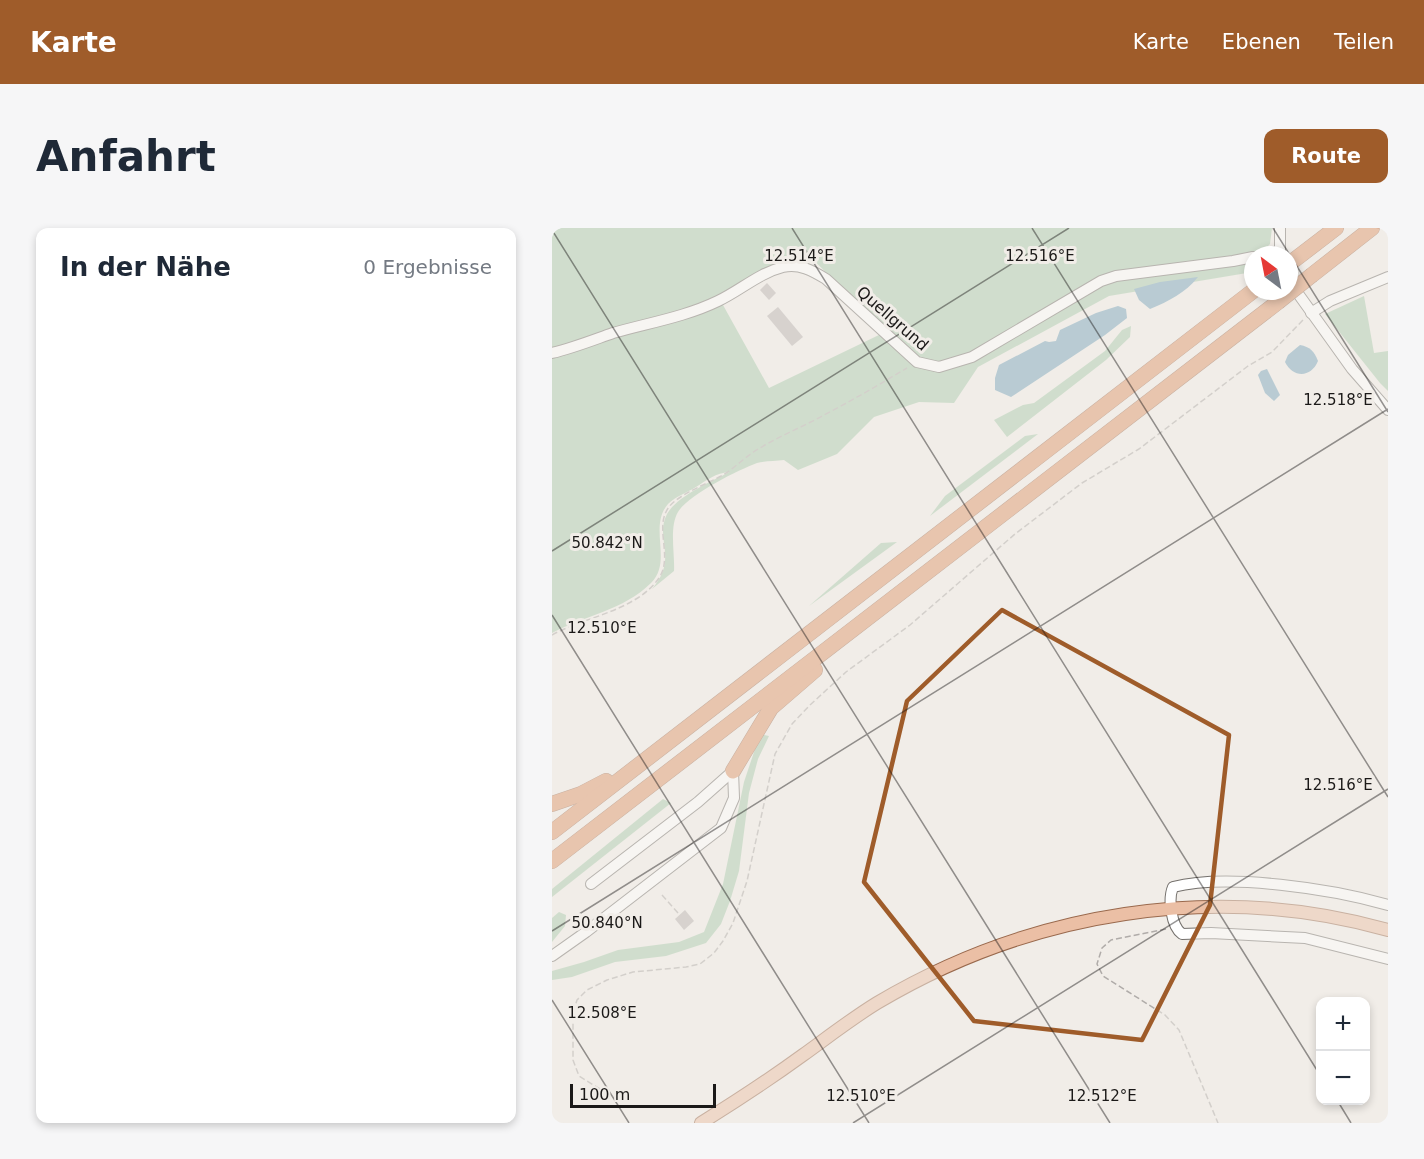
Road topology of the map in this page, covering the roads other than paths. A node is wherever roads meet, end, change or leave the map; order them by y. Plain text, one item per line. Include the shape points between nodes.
1 (1280, 228) edge
2 (1336, 228) edge
3 (1372, 228) edge
4 (1280, 246) edge
5 (1298, 257) edge
6 (1244, 259) edge
7 (1388, 277) edge
8 (1298, 294) edge
9 (1244, 298) edge
10 (1311, 313) junction
11 (552, 353) edge
12 (1388, 410) edge
13 (829, 648) junction
14 (646, 759) junction
15 (733, 771) junction
16 (552, 804) edge
17 (552, 832) edge
18 (552, 861) edge
19 (591, 884) dead end
20 (1388, 905) edge
21 (1172, 908) junction
22 (1388, 930) edge
23 (552, 956) edge
24 (1388, 959) edge
25 (701, 1123) edge

1 - 4 street
2 - 5 highway
3 - 13 highway, bridge
6 - 11 street, Quellgrund via 1101,281 972,357 939,367 917,362 826,279 798,266 763,273 719,301 684,314
7 - 10 street
8 - 10 street
9 - 14 highway
10 - 12 street
13 - 15 highway via 812,673 771,708
13 - 18 highway
14 - 16 highway via 581,795
14 - 17 highway
15 - 19 street
15 - 23 street via 734,798 721,828
20 - 21 street via 1333,892 1225,881 1173,887
21 - 22 main road via 1306,912
21 - 24 street via 1175,928 1182,934 1305,938
21 - 25 main road via 1099,917 1047,929 924,976 833,1031 803,1056

